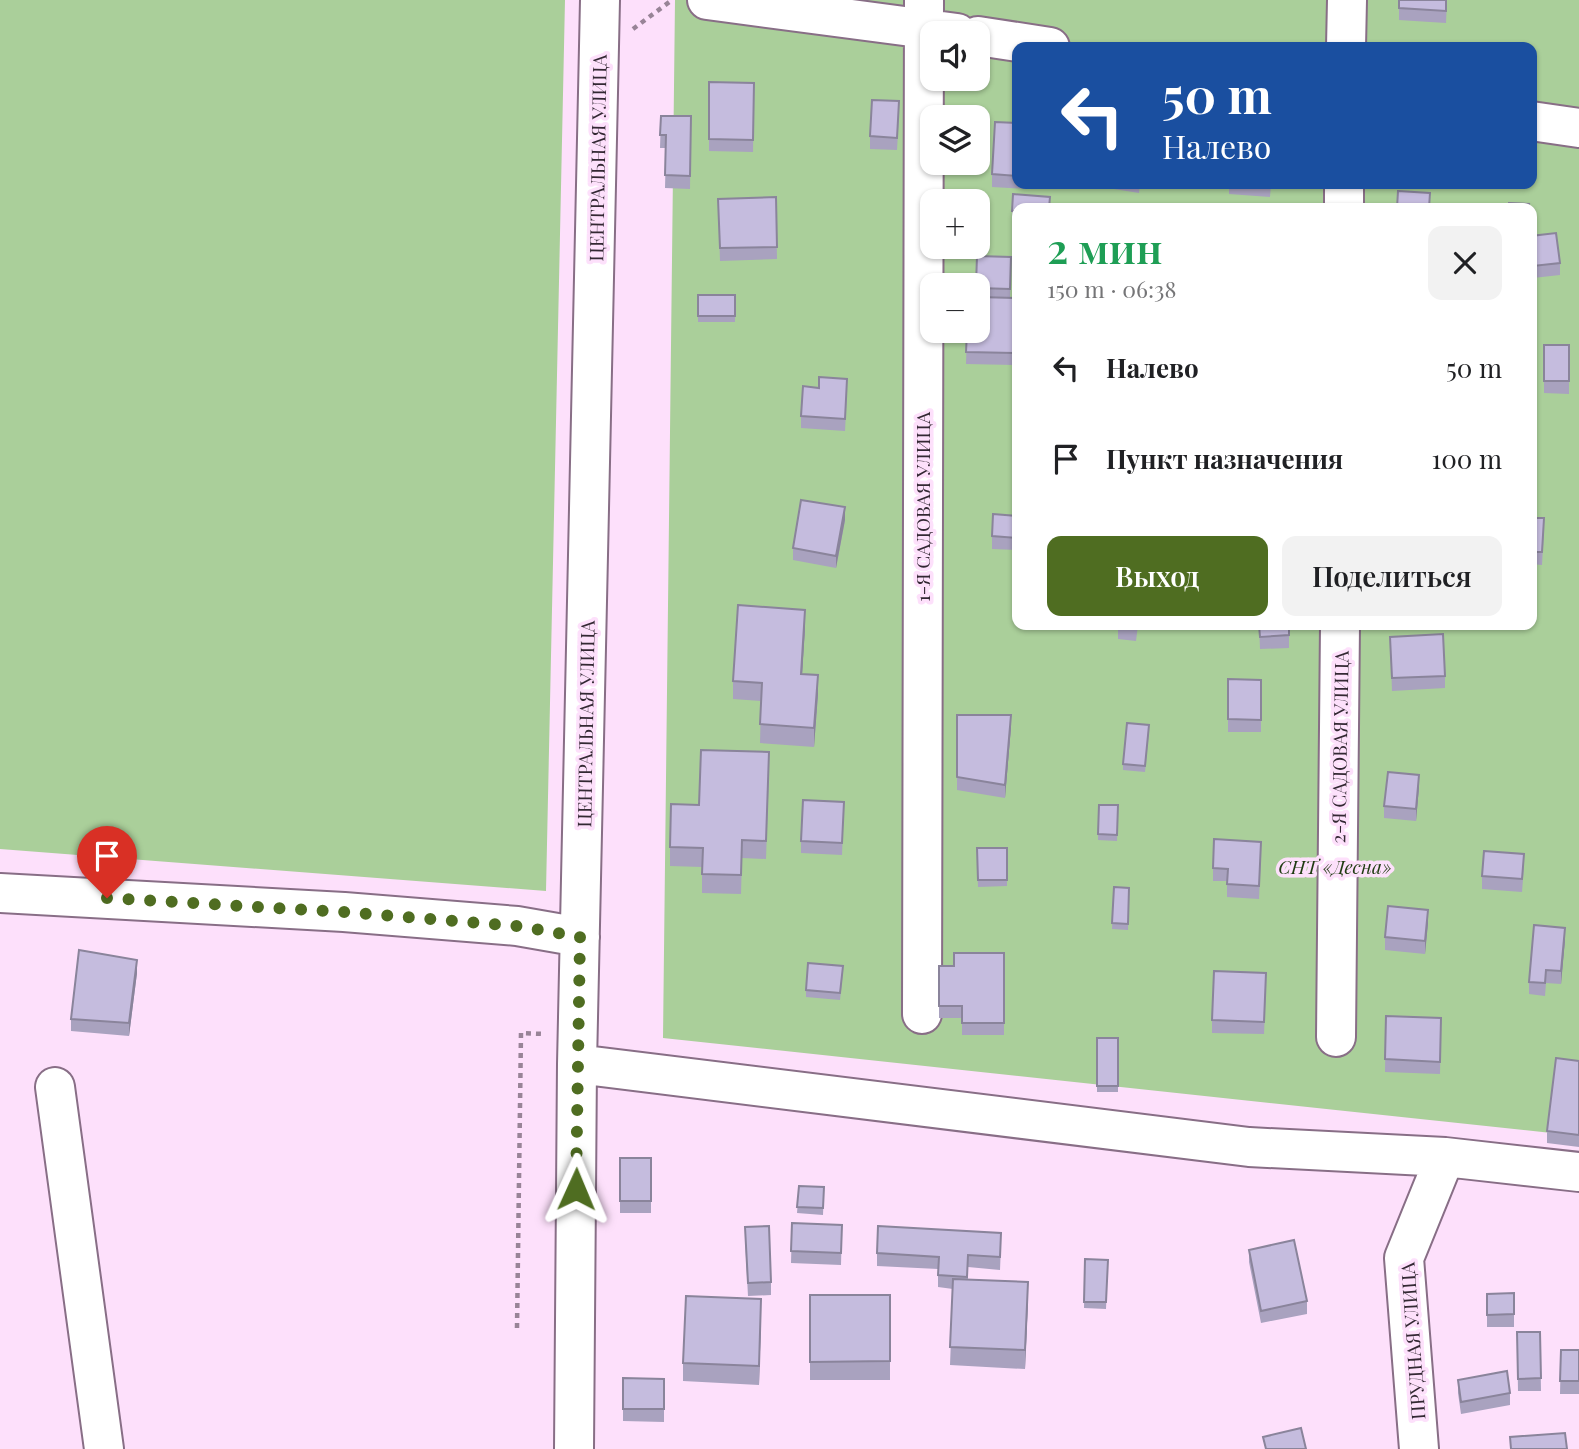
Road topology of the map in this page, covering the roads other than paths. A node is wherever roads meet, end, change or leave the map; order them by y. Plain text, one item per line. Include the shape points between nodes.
1 (600, 0) edge
2 (707, 0) edge
3 (1347, 0) edge
4 (935, 20) edge
5 (990, 38) edge
6 (1017, 42) edge
7 (1346, 42) edge
8 (1537, 122) edge
9 (1579, 128) edge
10 (1340, 630) edge
11 (0, 893) edge
12 (580, 937) junction
13 (922, 1014) dead end
14 (1336, 1037) dead end
15 (577, 1064) junction
16 (55, 1087) dead end
17 (1445, 1157) junction
18 (1579, 1172) edge
19 (104, 1449) edge
20 (574, 1449) edge
21 (1419, 1449) edge

1 - 12 street, ЦЕНТРАЛЬНАЯ УЛИЦА
2 - 4 street
3 - 7 street
4 - 13 street, 1-Я САДОВАЯ УЛИЦА
5 - 6 street
8 - 9 street
10 - 14 street, 2-Я САДОВАЯ УЛИЦА
11 - 12 street via 344,912 517,926
12 - 15 street, ЦЕНТРАЛЬНАЯ УЛИЦА
15 - 17 street via 1249,1147
15 - 20 street, ЦЕНТРАЛЬНАЯ УЛИЦА
16 - 19 street
17 - 18 street
17 - 21 street, ПРУДНАЯ УЛИЦА via 1404,1258

